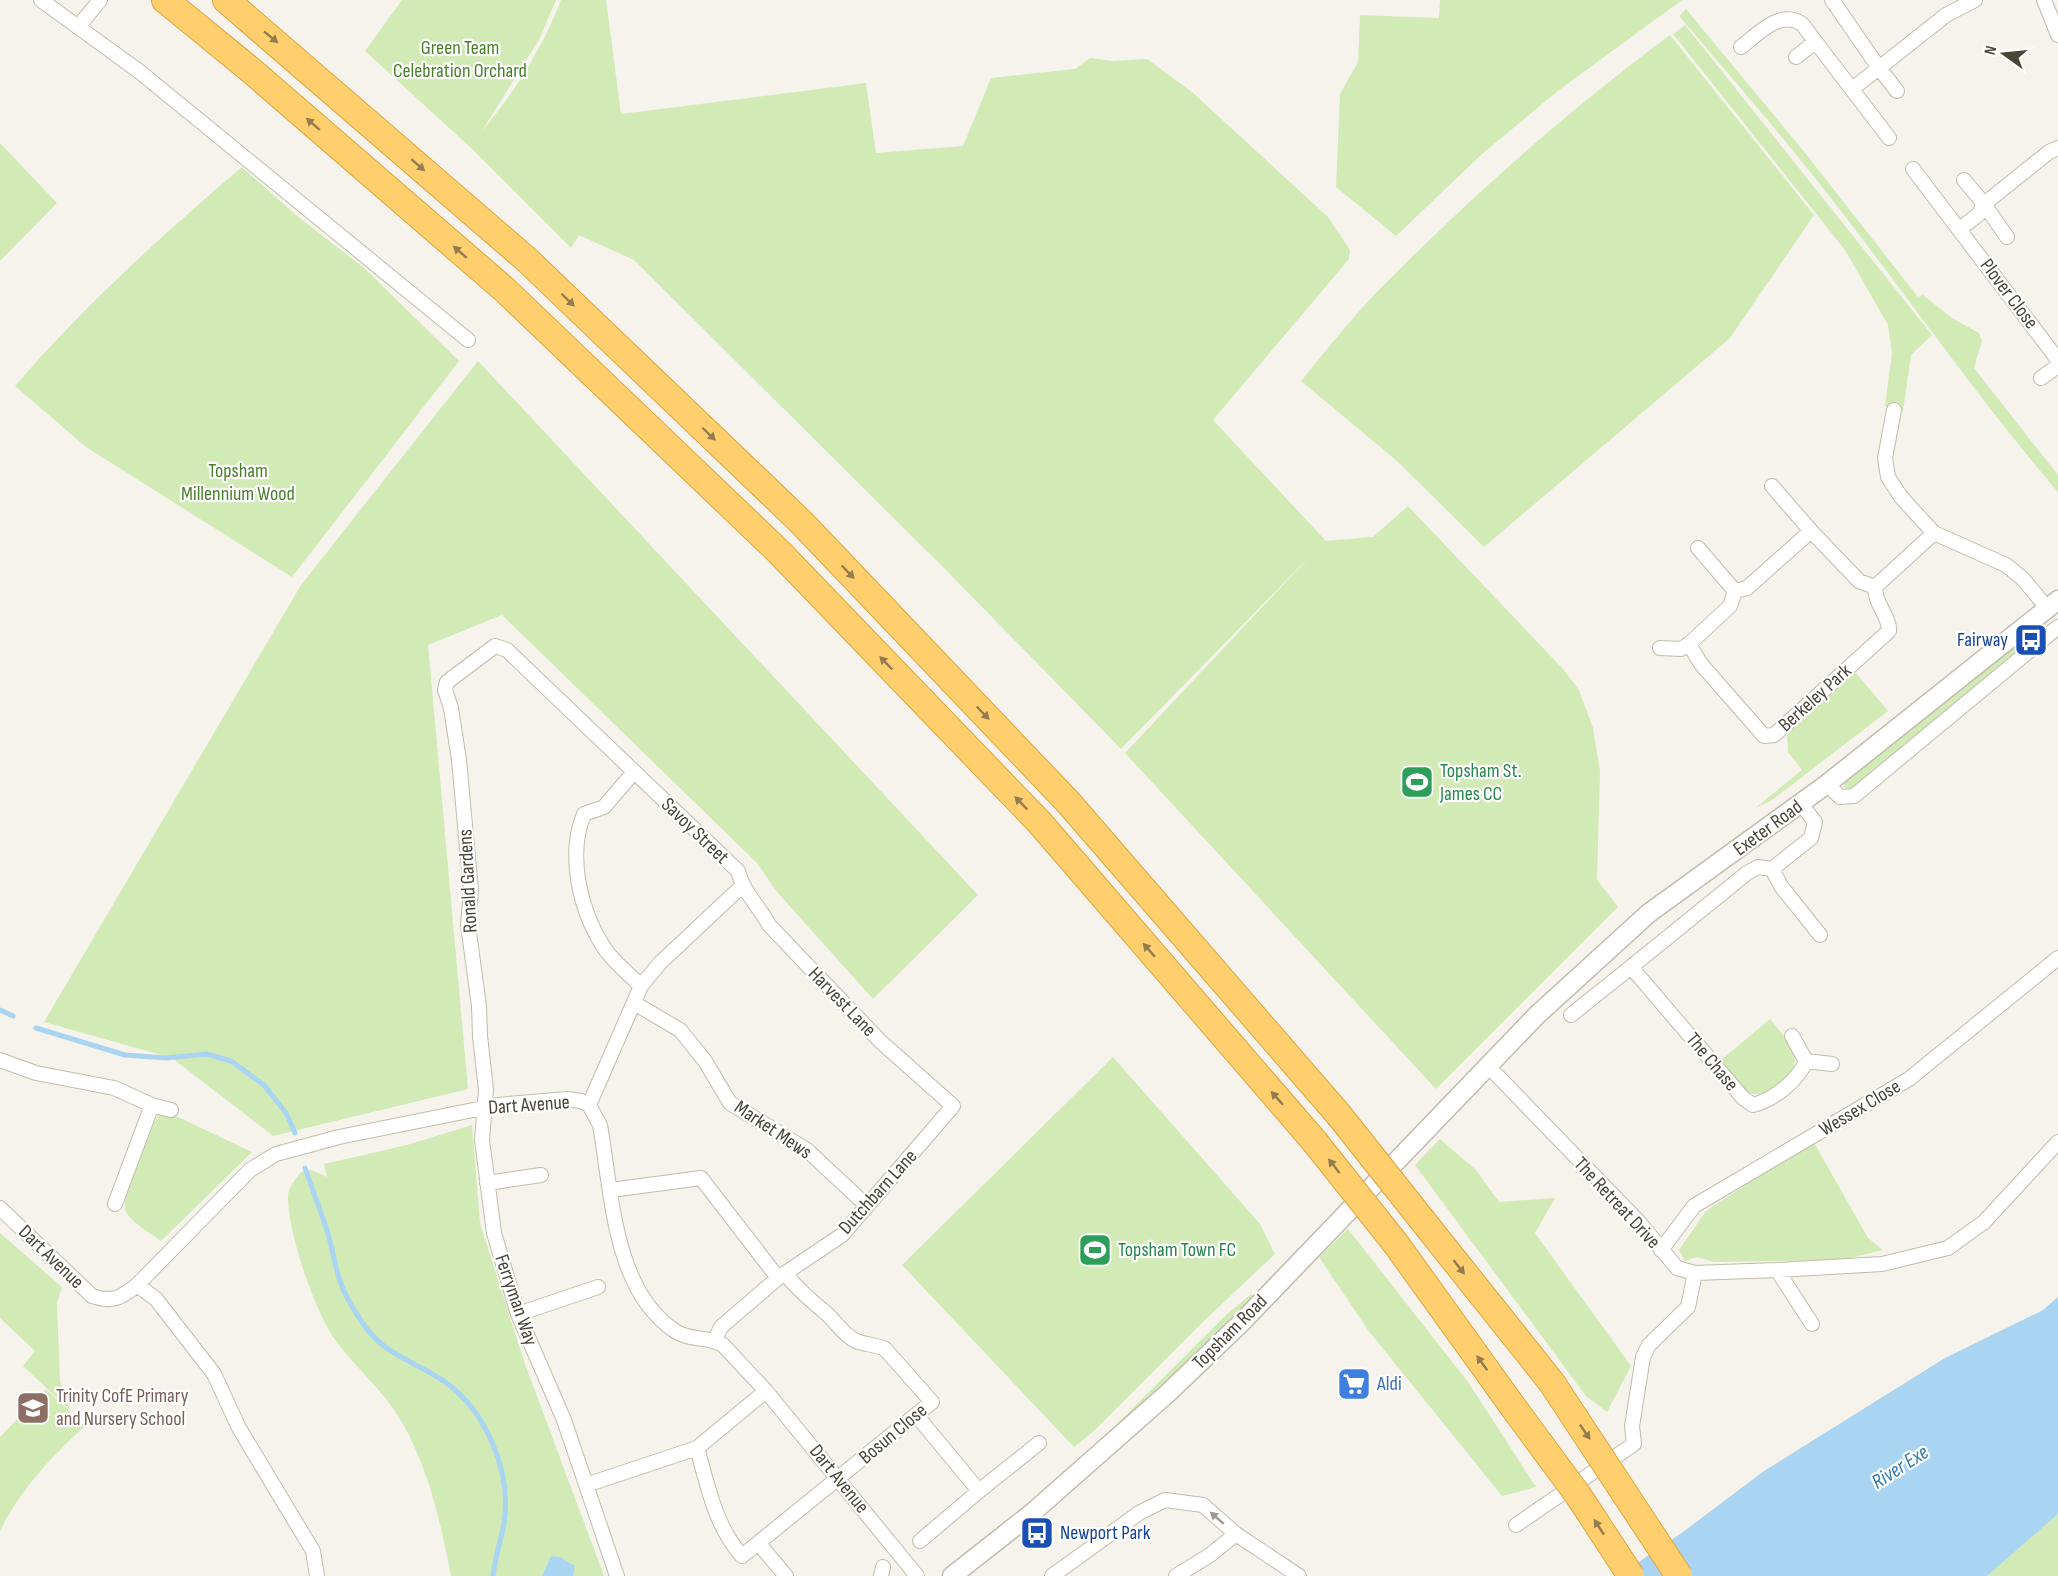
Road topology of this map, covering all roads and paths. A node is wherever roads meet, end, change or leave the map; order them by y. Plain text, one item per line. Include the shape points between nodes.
1 (41, 0) edge
2 (100, 0) edge
3 (165, 0) edge
4 (226, 0) edge
5 (1832, 0) edge
6 (1975, 0) edge
7 (2044, 0) edge
8 (82, 22) junction
9 (2058, 35) edge
10 (1815, 42) junction
11 (1741, 47) dead end
12 (1796, 57) dead end
13 (1880, 68) junction
14 (1852, 89) junction
15 (1897, 91) dead end
16 (1889, 138) dead end
17 (2058, 148) edge
18 (1913, 169) dead end
19 (1964, 180) dead end
20 (1984, 204) junction
21 (1960, 229) junction
22 (2007, 237) dead end
23 (468, 340) dead end
24 (2058, 360) edge
25 (2058, 366) edge
26 (2041, 378) dead end
27 (1894, 410) dead end
28 (1772, 486) dead end
29 (1810, 531) junction
30 (1934, 533) junction
31 (1698, 548) dead end
32 (1875, 587) junction
33 (1735, 591) junction
34 (2053, 605) edge
35 (2058, 627) edge
36 (1689, 644) junction
37 (1660, 648) dead end
38 (467, 668) joint
39 (634, 772) junction
40 (1827, 784) junction
41 (1802, 804) junction
42 (1772, 869) junction
43 (741, 887) junction
44 (1820, 935) dead end
45 (2058, 958) edge
46 (1631, 967) junction
47 (641, 986) junction
48 (634, 1003) junction
49 (1571, 1015) dead end
50 (1792, 1036) dead end
51 (0, 1060) edge
52 (1806, 1061) junction
53 (1832, 1064) dead end
54 (1487, 1065) junction
55 (152, 1105) junction
56 (589, 1105) junction
57 (953, 1106) joint
58 (486, 1107) junction
59 (171, 1110) dead end
60 (2058, 1142) edge
61 (541, 1175) dead end
62 (487, 1183) junction
63 (612, 1190) junction
64 (115, 1204) dead end
65 (867, 1206) junction
66 (0, 1208) edge
67 (1660, 1250) junction
68 (1777, 1270) junction
69 (1695, 1273) junction
70 (782, 1276) junction
71 (137, 1285) junction
72 (598, 1287) dead end
73 (518, 1314) junction
74 (1812, 1324) dead end
75 (715, 1340) junction
76 (766, 1391) junction
77 (917, 1416) junction
78 (1040, 1443) dead end
79 (697, 1448) junction
80 (839, 1478) junction
81 (586, 1485) junction
82 (979, 1491) junction
83 (1516, 1525) dead end
84 (1236, 1534) junction
85 (920, 1541) dead end
86 (759, 1544) junction
87 (317, 1576) edge
88 (616, 1576) edge
89 (786, 1576) edge
90 (917, 1576) edge
91 (952, 1576) edge
92 (1052, 1576) edge
93 (1176, 1576) edge
94 (1299, 1576) edge
95 (1631, 1576) edge
96 (1679, 1576) edge

1 - 8 street
2 - 8 street
95 -> 3 highway, bridge via 1578,1495 1396,1244 1315,1142 1040,824 779,552 504,290
4 -> 96 highway, bridge via 526,259 801,522 1068,802 1339,1115 1552,1383
5 - 13 street
6 - 13 street via 1946,15
7 - 9 street
8 - 23 street
10 - 11 street via 1802,24 1785,17
10 - 12 street
10 - 14 street
13 - 14 street
13 - 15 street
14 - 16 street
17 - 20 street
18 - 21 street, Plover Close
19 - 20 street
20 - 21 street via 1979,214
20 - 22 street
21 - 24 street, Plover Close
25 - 26 street
27 - 30 street via 1885,458 1888,477
28 - 29 street
29 - 32 street via 1859,581
29 - 33 street via 1747,588
30 - 32 street
30 - 34 street via 2006,565
31 - 33 street
32 - 36 street, Berkeley Park via 1875,600 1889,622 1889,631 1774,735 1764,735
33 - 36 street via 1730,606
34 - 40 street, Exeter Road
35 - 40 street via 1854,796 1840,797
36 - 37 street via 1681,649
38 - 39 street, Savoy Street via 495,646 502,647
38 - 58 street, Ronald Gardens via 447,682 445,690 456,739 465,819 471,890 468,925
39 - 43 street, Savoy Street via 738,871
39 - 47 street via 604,807 584,814 574,847 579,889 603,948
40 - 41 street, Exeter Road
41 - 42 street via 1815,822 1814,834
41 - 54 street, Exeter Road via 1649,913 1574,979
42 - 44 street
42 - 46 street via 1758,867 1747,873
43 - 47 street
43 - 57 street, Harvest Lane via 769,925 879,1041
45 - 67 street, Wessex Close via 1909,1079 1694,1206
46 - 49 street
46 - 52 street, The Chase via 1753,1105 1763,1103 1800,1075
47 - 48 street
48 - 56 street
48 - 65 street, Market Mews via 680,1030 705,1061 730,1103 807,1150
50 - 52 street
51 - 55 street via 36,1073 114,1088
52 - 53 street
54 - 67 street, The Retreat Drive via 1639,1222
54 - 91 street, Topsham Road via 1241,1323 1168,1393 1032,1513
55 - 59 street
55 - 64 street
56 - 58 street, Dart Avenue via 567,1100
56 - 63 street, Dart Avenue via 600,1125
57 - 65 street, Dutchbarn Lane
58 - 62 street, Ferryman Way via 482,1140
58 - 71 street, Dart Avenue via 276,1154 250,1170
60 - 68 street, The Retreat Drive via 1984,1222 1948,1248 1882,1264
61 - 62 street
62 - 73 street, Ferryman Way via 494,1233
63 - 70 street via 701,1178
63 - 75 street, Dart Avenue via 624,1265 644,1300 674,1331
65 - 70 street, Dutchbarn Lane via 842,1235
66 - 71 street, Dart Avenue via 92,1296 118,1300
67 - 69 street, The Retreat Drive via 1677,1268
68 - 69 street, The Retreat Drive
68 - 74 street
69 - 83 street via 1688,1307 1642,1357 1632,1426 1634,1444
70 - 75 street, Dutchbarn Lane via 721,1327
70 - 77 street, Bosun Close via 844,1334 885,1349 932,1402
71 - 87 street via 156,1299 214,1374 239,1428 313,1551
72 - 73 street
73 - 81 street, Ferryman Way via 549,1382
75 - 76 street, Dart Avenue
76 - 79 street
76 - 80 street, Dart Avenue
77 - 80 street, Bosun Close
77 - 82 street
78 - 82 street
79 - 81 street
79 - 86 street via 723,1533 742,1556
80 - 86 street, Bosun Close
80 - 90 street, Dart Avenue
81 - 88 street, Ferryman Way
82 - 85 street
84 -> 92 street via 1203,1505 1165,1500 1139,1513
84 - 93 street
84 - 94 street
86 - 89 street

